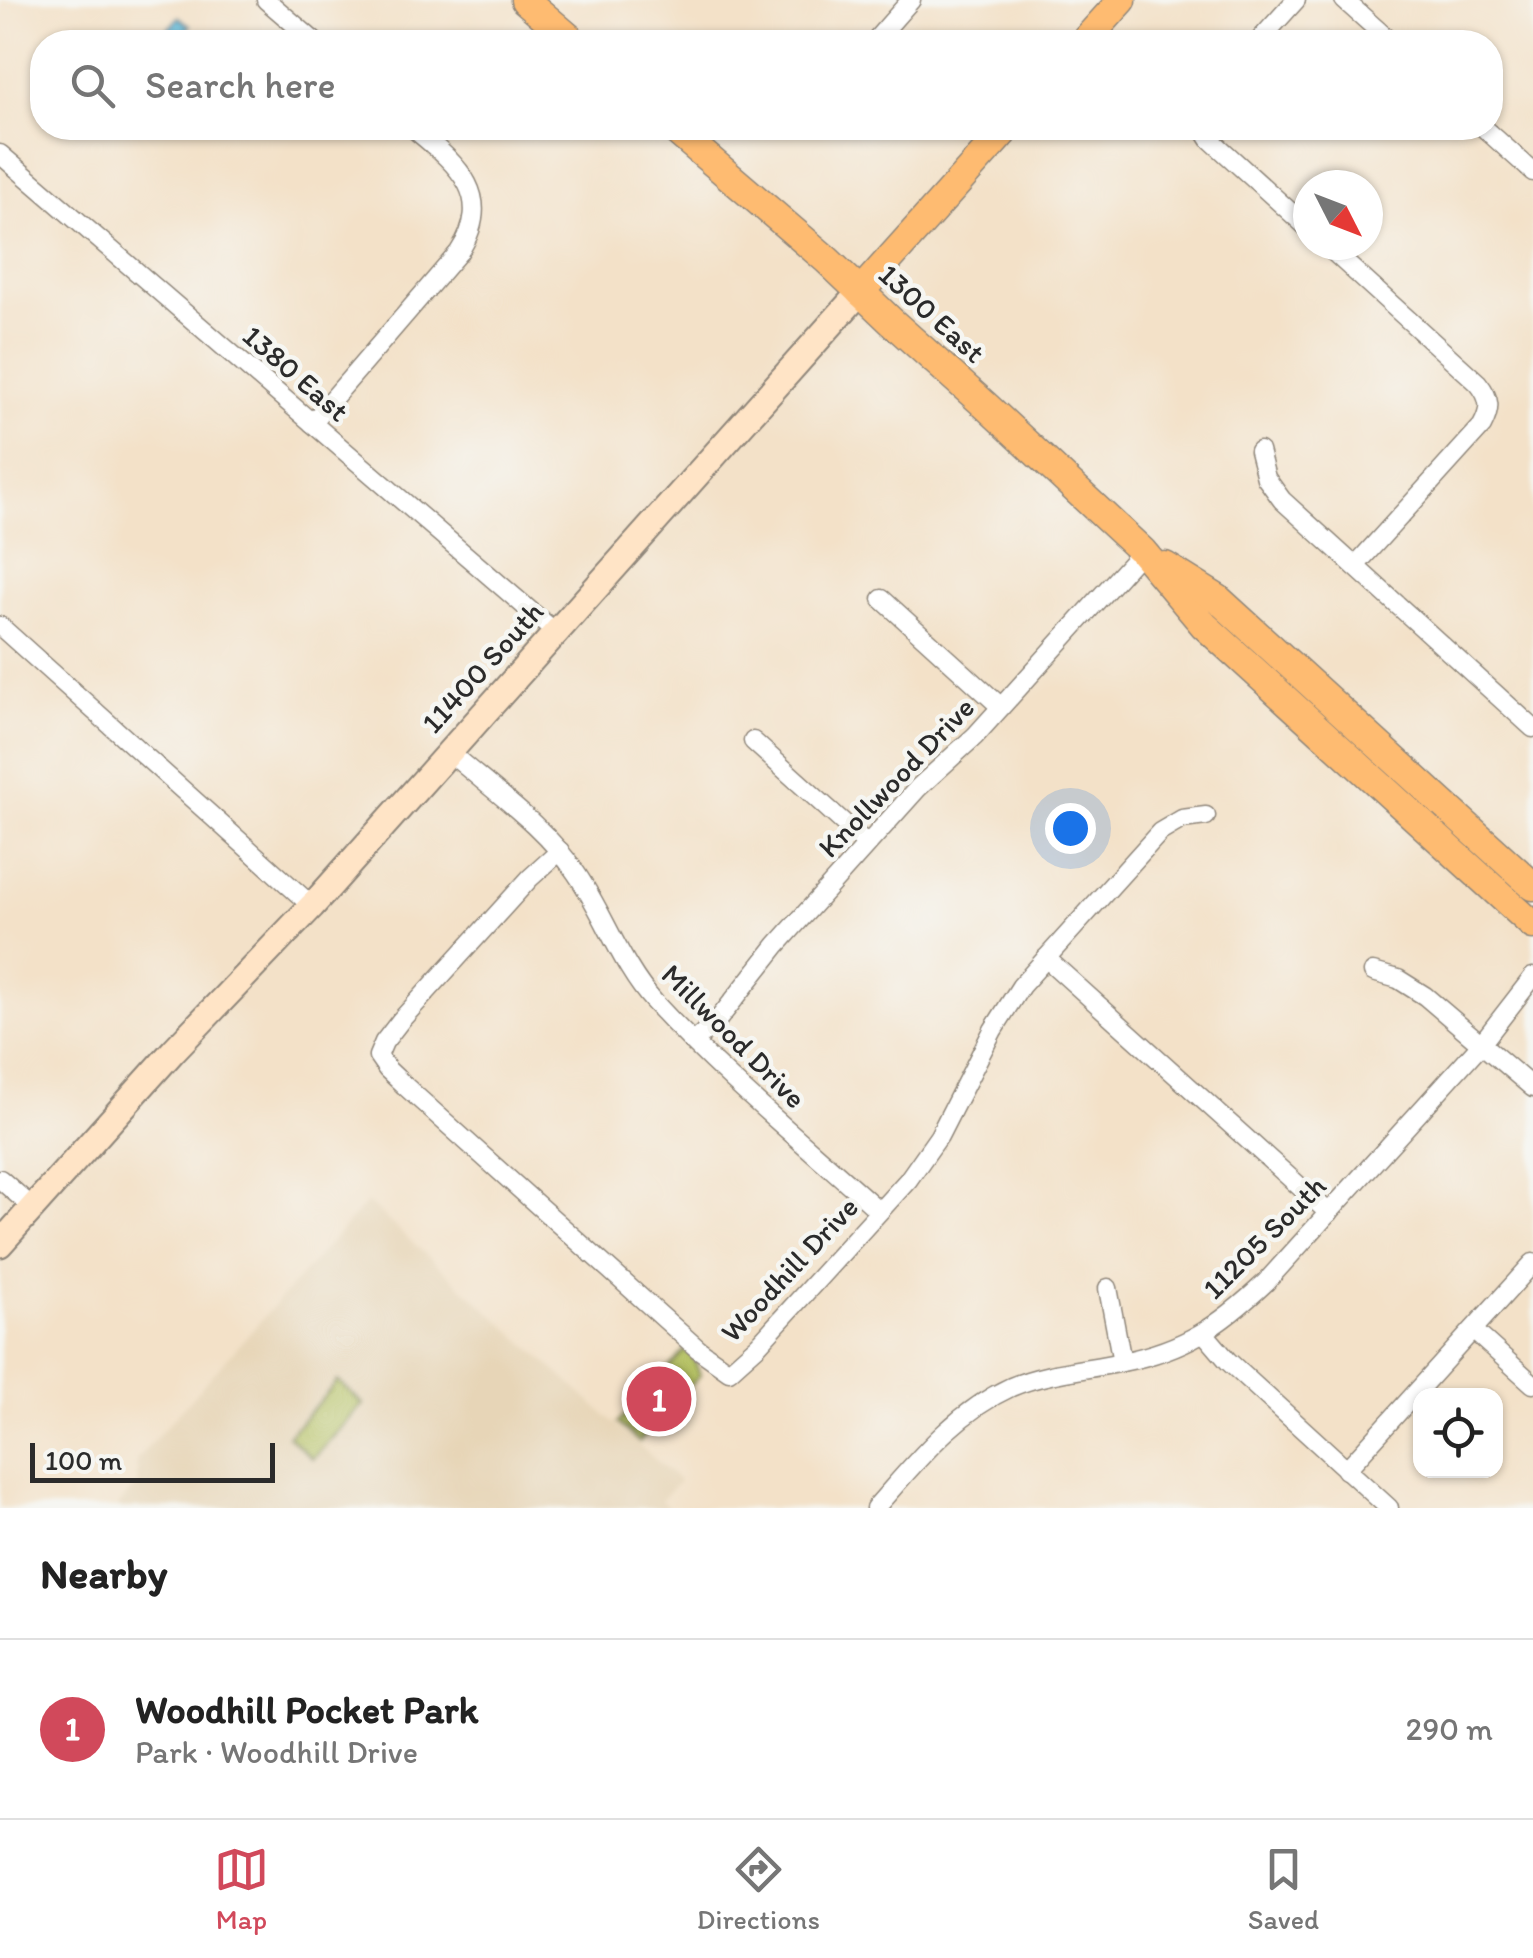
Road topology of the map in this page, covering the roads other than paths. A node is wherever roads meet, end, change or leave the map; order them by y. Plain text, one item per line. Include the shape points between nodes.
1 (266, 0) edge
2 (525, 0) edge
3 (912, 0) edge
4 (1122, 0) edge
5 (1296, 0) edge
6 (1344, 0) edge
7 (301, 30) edge
8 (560, 30) edge
9 (885, 30) edge
10 (1095, 30) edge
11 (1269, 30) edge
12 (1378, 30) edge
13 (426, 140) edge
14 (687, 140) edge
15 (996, 140) edge
16 (1211, 140) edge
17 (1497, 140) edge
18 (0, 154) edge
19 (1533, 172) edge
20 (1293, 214) edge
21 (1343, 260) edge
22 (860, 292) junction
23 (312, 423) junction
24 (1260, 451) dead end
25 (1142, 551) junction
26 (1355, 566) junction
27 (882, 600) dead end
28 (0, 626) edge
29 (556, 633) junction
30 (1001, 707) junction
31 (1533, 728) edge
32 (753, 741) dead end
33 (450, 752) junction
34 (1206, 816) dead end
35 (867, 844) junction
36 (560, 851) junction
37 (1533, 886) edge
38 (312, 906) junction
39 (1533, 925) edge
40 (1046, 958) junction
41 (1373, 972) dead end
42 (1533, 977) edge
43 (693, 1042) junction
44 (1481, 1044) junction
45 (1533, 1088) edge
46 (0, 1179) edge
47 (32, 1208) junction
48 (879, 1211) junction
49 (1329, 1212) junction
50 (0, 1244) edge
51 (1533, 1263) edge
52 (1108, 1288) dead end
53 (1473, 1330) junction
54 (1204, 1333) junction
55 (1122, 1362) junction
56 (1533, 1384) edge
57 (1346, 1470) junction
58 (884, 1505) edge
59 (1389, 1508) edge

1 - 7 street
2 - 8 main road
3 - 9 street
4 - 10 main road
5 - 11 street
6 - 12 street
13 - 23 street via 469,185 471,230
14 - 22 main road, 1300 East
15 - 22 main road, 11400 South
16 - 20 street
17 - 19 street
18 - 23 street, 1380 East
21 - 26 street via 1478,383 1490,404 1482,426
22 - 25 main road, 1300 East
22 - 29 main road, 11400 South
23 - 29 street, 1380 East
24 - 26 street via 1266,478 1282,500
25 - 30 street, Knollwood Drive
25 - 37 main road, 1300 East via 1218,599
25 - 39 main road, 1300 East via 1204,625
26 - 31 street
27 - 30 street
28 - 38 street
29 - 33 main road, 11400 South
30 - 35 street, Knollwood Drive
32 - 35 street
33 - 36 street, Millwood Drive
33 - 38 main road, 11400 South
34 - 40 street, Woodhill Drive via 1160,832
35 - 43 street, Knollwood Drive
36 - 43 street, Millwood Drive via 640,984
36 - 48 street, Woodhill Drive via 401,1020 378,1056 386,1069 729,1371
38 - 47 main road, 11400 South
40 - 48 street, Woodhill Drive via 1006,1008 925,1158
40 - 49 street
41 - 44 street via 1425,996
42 - 44 street, 11205 South
43 - 48 street, Millwood Drive
44 - 45 street
44 - 49 street, 11205 South
46 - 47 street
47 - 50 main road, 11400 South
49 - 54 street, 11205 South via 1266,1282
51 - 53 street
52 - 55 street
53 - 56 street
53 - 57 street
54 - 55 street, 11205 South
54 - 57 street
55 - 58 street, 11205 South via 1043,1376 984,1402 934,1442
57 - 59 street

